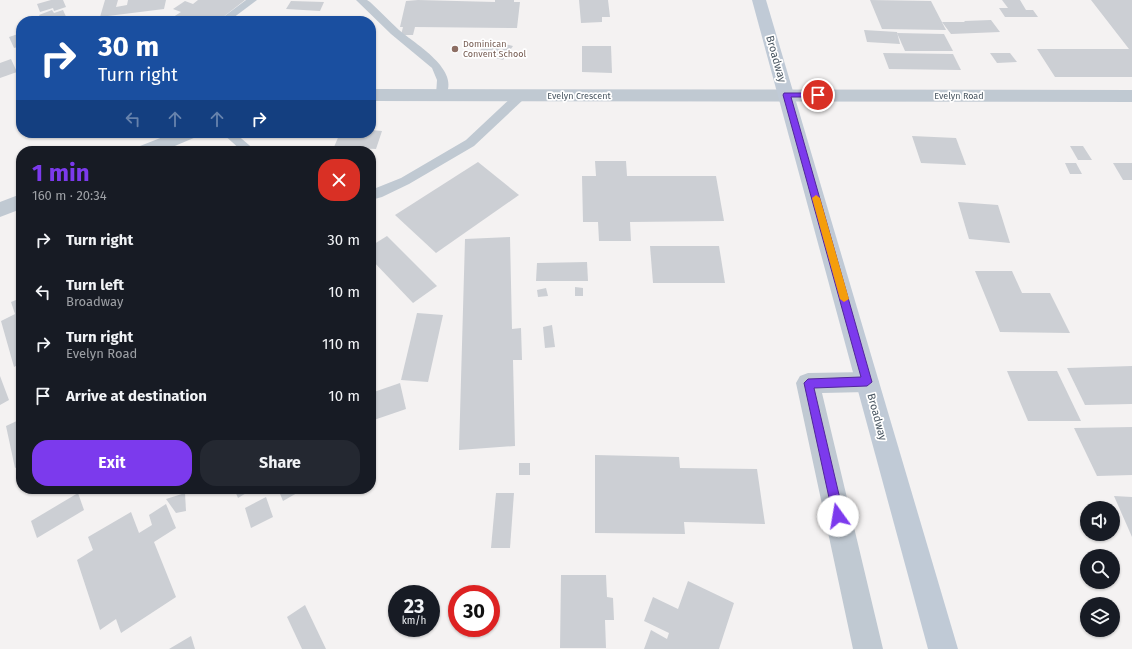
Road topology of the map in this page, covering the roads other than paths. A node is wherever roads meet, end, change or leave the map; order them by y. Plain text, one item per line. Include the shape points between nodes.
1 (252, 0) edge
2 (361, 0) edge
3 (759, 0) edge
4 (229, 16) edge
5 (376, 95) edge
6 (787, 95) junction
7 (441, 96) junction
8 (520, 96) junction
9 (1132, 96) edge
10 (178, 138) edge
11 (234, 138) edge
12 (158, 146) edge
13 (244, 146) edge
14 (376, 194) edge
15 (16, 203) edge
16 (0, 210) edge
17 (867, 382) junction
18 (868, 649) edge
19 (943, 649) edge

1 - 4 lane
2 - 7 lane via 439,70 443,81
3 - 6 main road, Broadway
5 - 7 street, Evelyn Crescent
6 - 8 street, Evelyn Crescent
6 - 9 street, Evelyn Road
6 - 17 main road, Broadway
7 - 8 street, Evelyn Crescent
8 - 14 lane via 470,143 405,182
10 - 12 street
11 - 13 lane
15 - 16 street
17 - 18 street via 808,383
17 - 19 main road, Broadway

